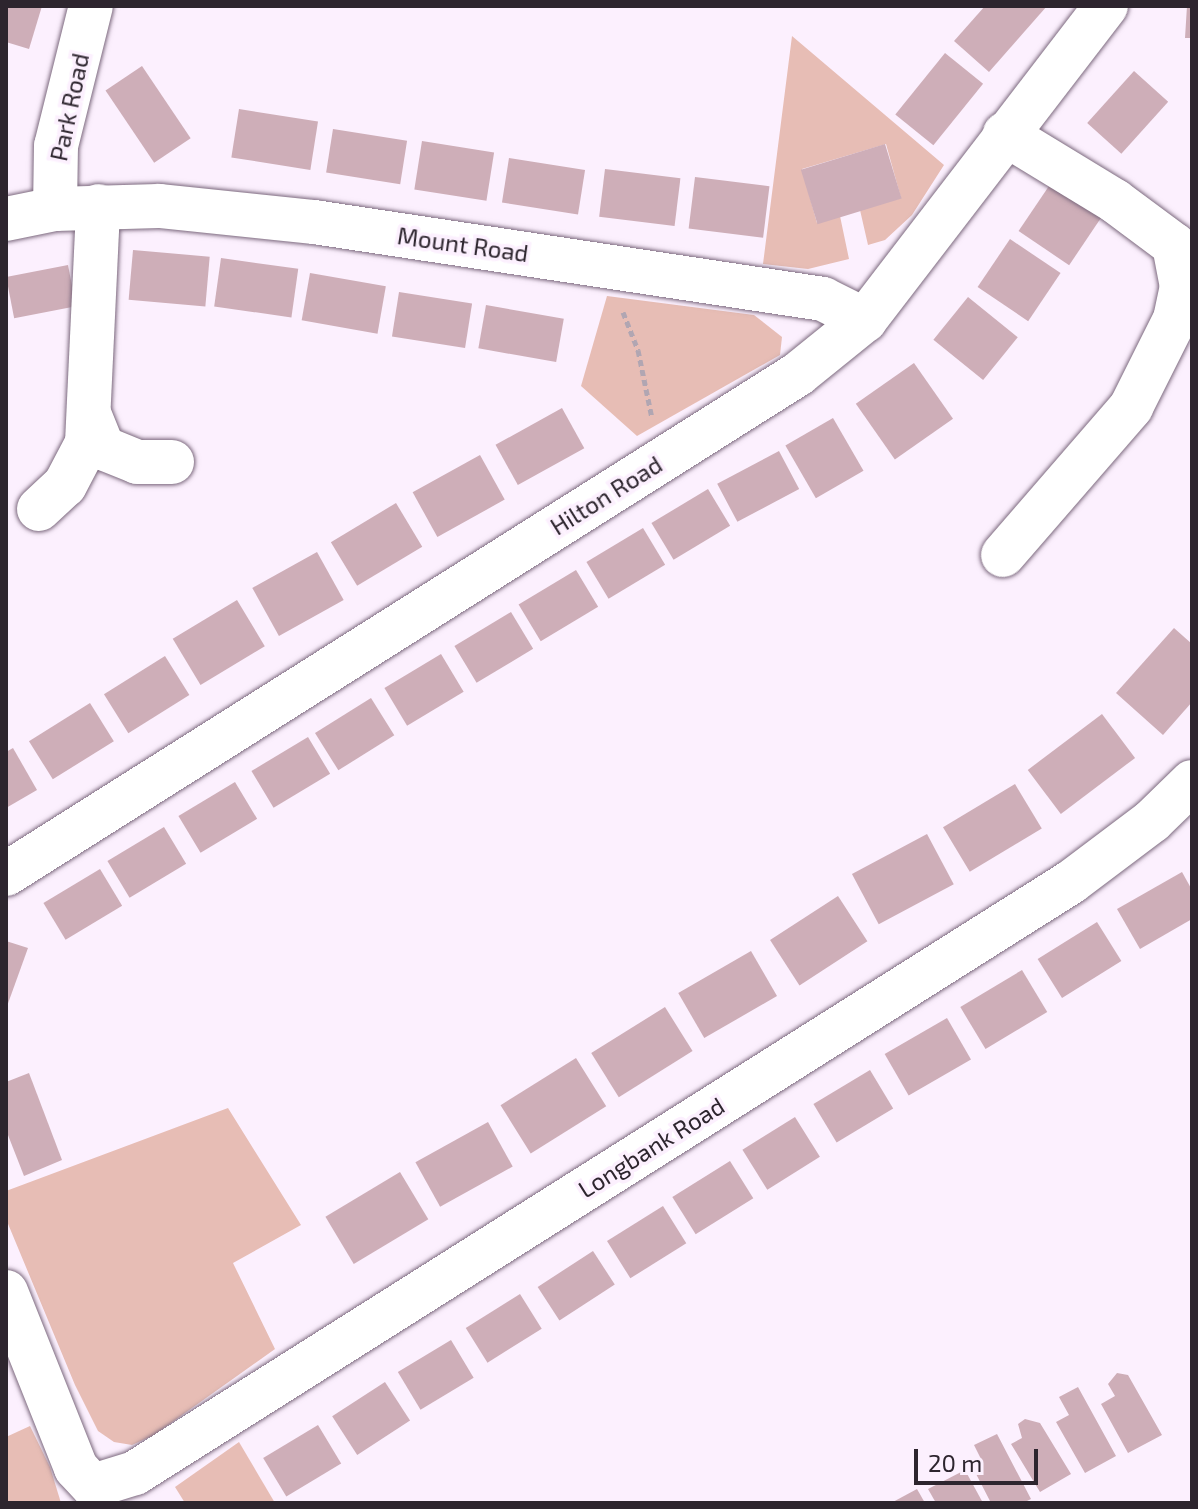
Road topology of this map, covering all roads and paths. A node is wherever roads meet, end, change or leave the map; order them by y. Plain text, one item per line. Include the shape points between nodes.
1 (91, 6) edge
2 (1106, 6) edge
3 (1005, 134) junction
4 (98, 206) junction
5 (55, 209) junction
6 (6, 219) edge
7 (605, 266) junction
8 (865, 320) junction
9 (90, 416) junction
10 (172, 462) dead end
11 (658, 462) junction
12 (39, 509) dead end
13 (1003, 555) dead end
14 (1192, 782) edge
15 (6, 874) edge
16 (6, 1292) edge

1 - 5 street, Park Road via 56,146
2 - 3 street, Hilton Road
3 - 8 street, Hilton Road
3 - 13 street via 1115,201 1174,245 1182,287 1175,319 1131,407
4 - 5 street, Mount Road
4 - 7 street, Mount Road via 159,206 314,222
4 - 9 street
5 - 6 street, Mount Road
7 - 8 street, Mount Road via 823,299
7 - 11 path via 638,350
8 - 11 street, Hilton Road via 798,374
9 - 10 street via 103,448 137,462
9 - 12 street via 87,443 65,485
11 - 15 street, Hilton Road
14 - 16 street, Longbank Road via 1152,821 1071,882 135,1473 93,1486 76,1468

